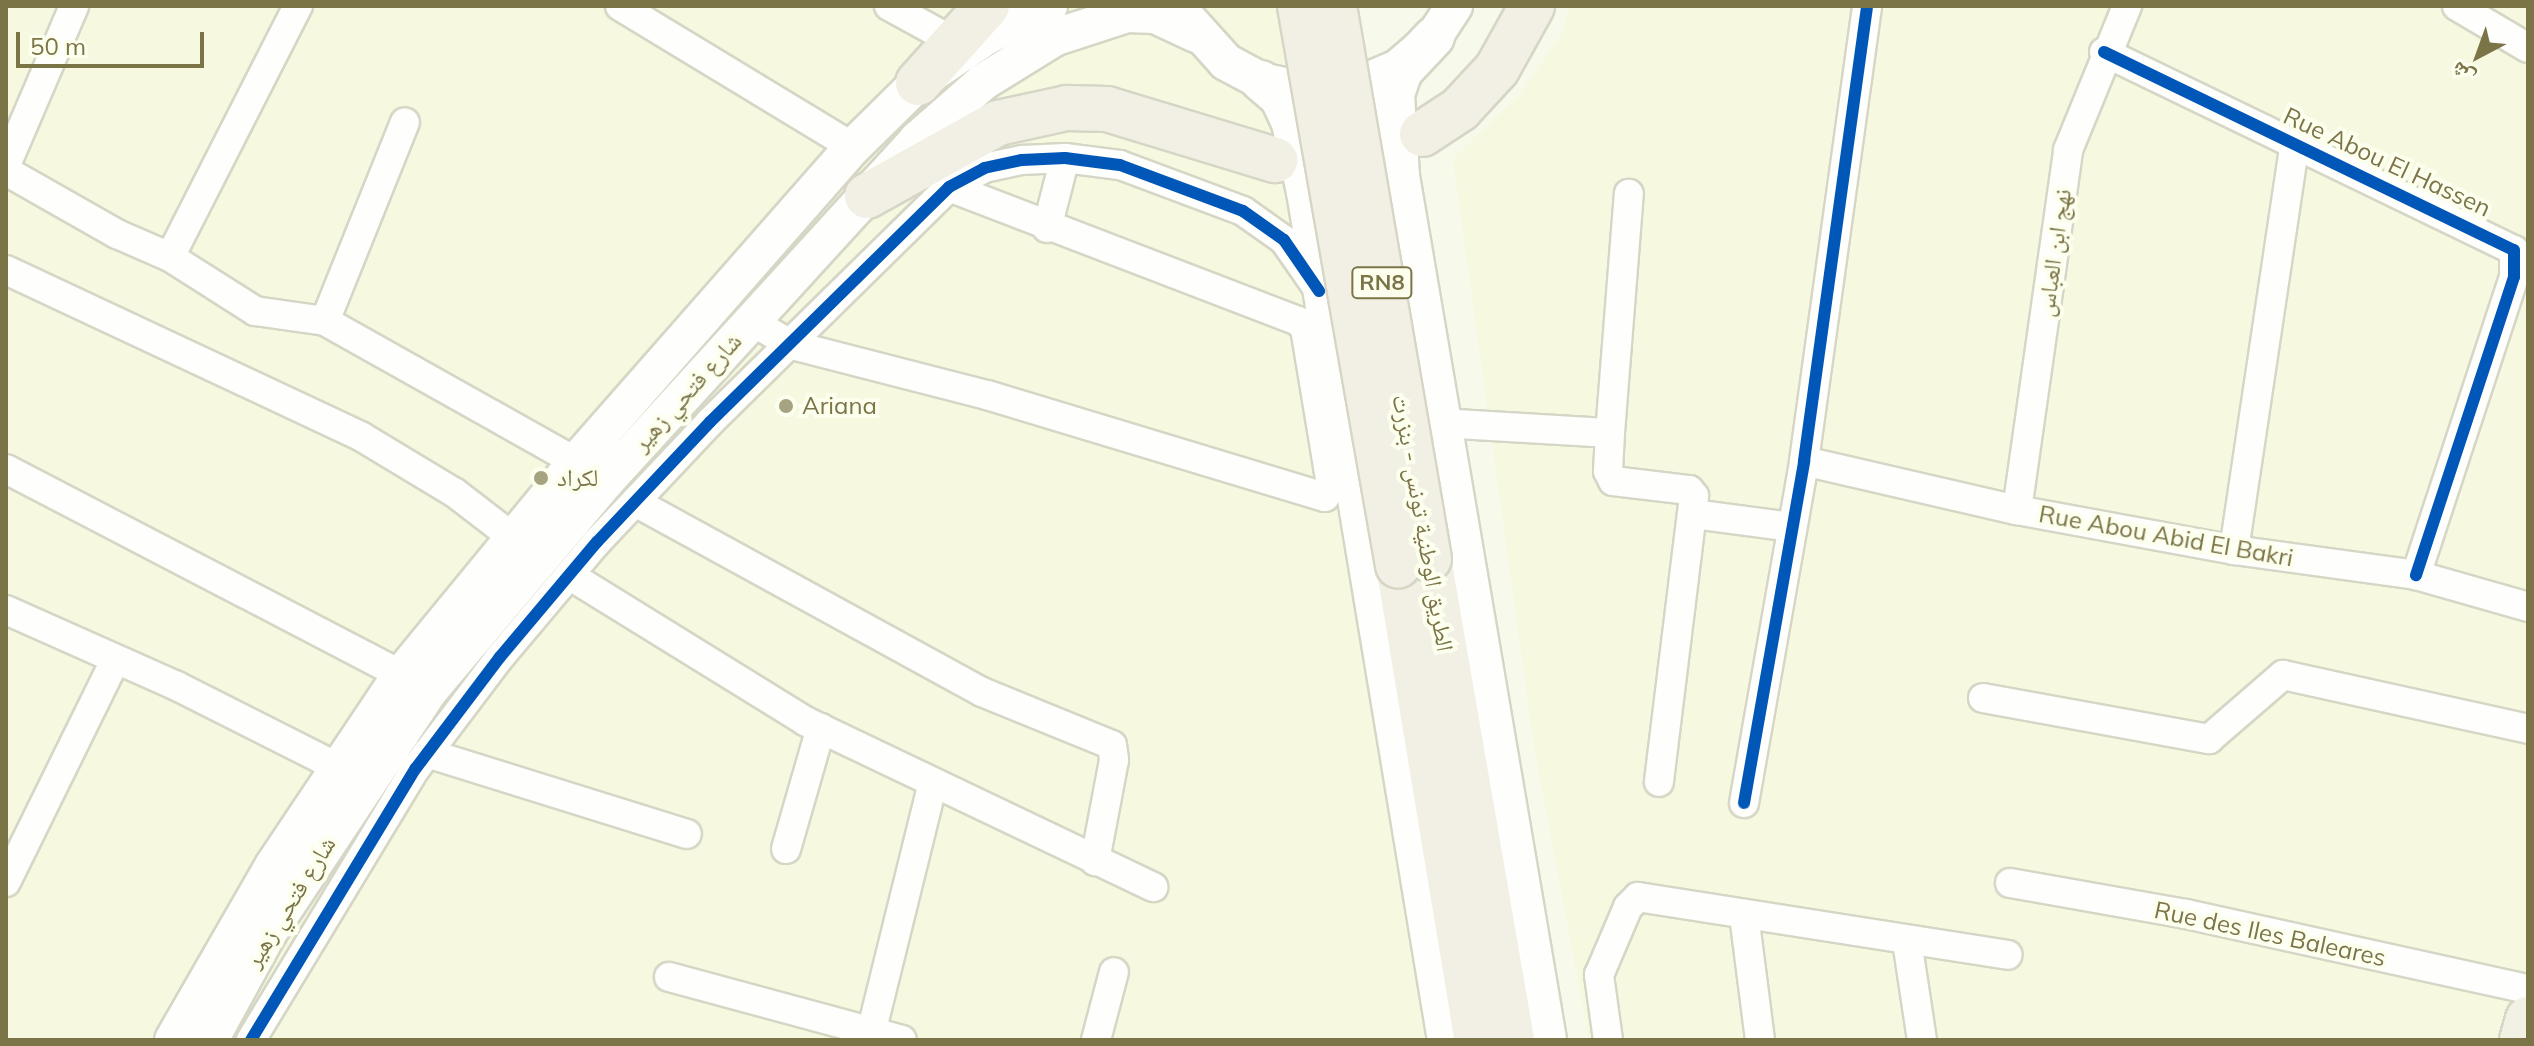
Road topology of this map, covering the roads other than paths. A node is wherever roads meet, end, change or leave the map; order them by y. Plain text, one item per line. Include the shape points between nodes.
1 (74, 6) edge
2 (298, 6) edge
3 (620, 6) edge
4 (889, 6) edge
5 (987, 6) edge
6 (1049, 6) edge
7 (1300, 6) edge
8 (1334, 6) edge
9 (1532, 6) edge
10 (1867, 6) edge
11 (2127, 6) edge
12 (2457, 6) edge
13 (1187, 20) edge
14 (1444, 21) edge
15 (953, 41) junction
16 (2528, 48) edge
17 (2104, 52) junction
18 (1261, 81) junction
19 (918, 83) junction
20 (405, 122) dead end
21 (1422, 134) dead end
22 (2295, 143) junction
23 (853, 147) junction
24 (1065, 158) junction
25 (1275, 160) dead end
26 (6, 168) edge
27 (949, 187) junction
28 (1629, 194) dead end
29 (867, 196) junction
30 (1047, 228) junction
31 (170, 257) junction
32 (6, 270) edge
33 (1319, 291) junction
34 (325, 321) junction
35 (751, 321) junction
36 (792, 345) junction
37 (1441, 423) junction
38 (1610, 433) junction
39 (1804, 461) junction
40 (576, 462) junction
41 (6, 469) edge
42 (635, 502) junction
43 (2017, 510) junction
44 (1693, 514) junction
45 (1792, 527) junction
46 (515, 539) junction
47 (2234, 550) junction
48 (1413, 562) junction
49 (569, 575) junction
50 (2416, 575) junction
51 (2528, 607) edge
52 (6, 610) edge
53 (115, 660) junction
54 (401, 675) junction
55 (1983, 698) dead end
56 (821, 728) junction
57 (2528, 729) edge
58 (427, 753) junction
59 (339, 768) junction
60 (1659, 782) dead end
61 (932, 786) junction
62 (1744, 803) dead end
63 (687, 834) dead end
64 (786, 849) dead end
65 (1095, 861) junction
66 (6, 882) edge
67 (2010, 883) dead end
68 (1153, 887) dead end
69 (1744, 915) junction
70 (1907, 941) junction
71 (2007, 955) dead end
72 (1114, 972) dead end
73 (669, 977) dead end
74 (2528, 989) edge
75 (2528, 1019) edge
76 (872, 1029) junction
77 (1600, 1039) edge
78 (173, 1040) edge
79 (210, 1040) edge
80 (251, 1040) edge
81 (902, 1040) edge
82 (1096, 1040) edge
83 (1448, 1040) edge
84 (1477, 1040) edge
85 (1512, 1040) edge
86 (1546, 1040) edge
87 (1760, 1040) edge
88 (1922, 1040) edge
89 (2522, 1040) edge

1 - 26 street
2 - 31 street
3 - 23 street
4 - 15 street
5 - 15 highway
6 - 19 street, شارع فتحي زهير via 987,36
7 - 48 highway, الطريق الوطنية تونس - بنزرت / RN8, bridge
8 - 48 highway, الطريق الوطنية تونس - بنزرت / RN8, bridge
9 - 21 highway via 1497,69 1460,109
10 - 39 street
11 - 17 street, نهج ابن العباس
12 - 16 street
13 - 18 street, شارع فتحي زهير via 1226,62
13 - 29 street, شارع فتحي زهير via 1127,14 1056,37 1016,58 951,108
14 - 18 street, شارع فتحي زهير via 1398,68 1355,86 1308,91
14 - 37 main road via 1402,71 1394,107 1399,176
15 - 19 highway
17 - 22 street, Rue Abou El Hassen
17 - 43 street, نهج ابن العباس via 2068,150
18 - 33 main road via 1280,97 1292,123
19 - 23 street, شارع فتحي زهير
20 - 34 street
22 - 47 street
22 - 50 street, Rue Abou El Hassen via 2502,241 2517,259
23 - 40 street, شارع فتحي زهير
24 - 27 street via 984,168
24 - 30 street
24 - 33 street via 1120,165 1243,211 1284,240
25 - 29 highway via 1107,109 1067,108 998,123
26 - 31 street via 117,234
27 - 30 street
27 - 36 street
28 - 38 street
29 - 35 street, شارع فتحي زهير
30 - 36 street via 1288,316 1305,328 1331,485 1325,497 987,395
31 - 34 street via 255,311
32 - 46 street via 362,437 455,493
33 - 83 main road
34 - 40 street
35 - 36 street
35 - 79 street, شارع فتحي زهير via 551,544 430,690 269,932
36 - 42 street
37 - 38 street
37 - 86 main road
38 - 44 street via 1608,471 1613,481 1689,490
39 - 43 street, Rue Abou Abid El Bakri
39 - 45 street
40 - 46 street, شارع فتحي زهير
41 - 54 street
42 - 49 street
42 - 65 street via 982,692 1112,745 1114,760
43 - 47 street, Rue Abou Abid El Bakri
44 - 45 street
44 - 60 street
45 - 62 street
46 - 54 street, شارع فتحي زهير
47 - 50 street, Rue Abou Abid El Bakri
48 - 84 highway, الطريق الوطنية تونس - بنزرت / RN8
48 - 85 highway, الطريق الوطنية تونس - بنزرت / RN8
49 - 56 street
49 - 58 street
50 - 51 street, Rue Abou Abid El Bakri
52 - 53 street
53 - 59 street
53 - 66 street
54 - 59 street, شارع فتحي زهير
55 - 57 street via 2209,739 2283,675
56 - 61 street
56 - 64 street
58 - 63 street
58 - 80 street
59 - 78 street, شارع فتحي زهير via 273,866
61 - 65 street
61 - 76 street
65 - 68 street
67 - 74 street, Rue des Iles Baleares via 2186,914
69 - 70 street
69 - 77 street via 1646,897 1633,900 1599,975
69 - 87 street
70 - 71 street
70 - 88 street
72 - 82 street
73 - 76 street
75 - 89 highway
76 - 81 street

